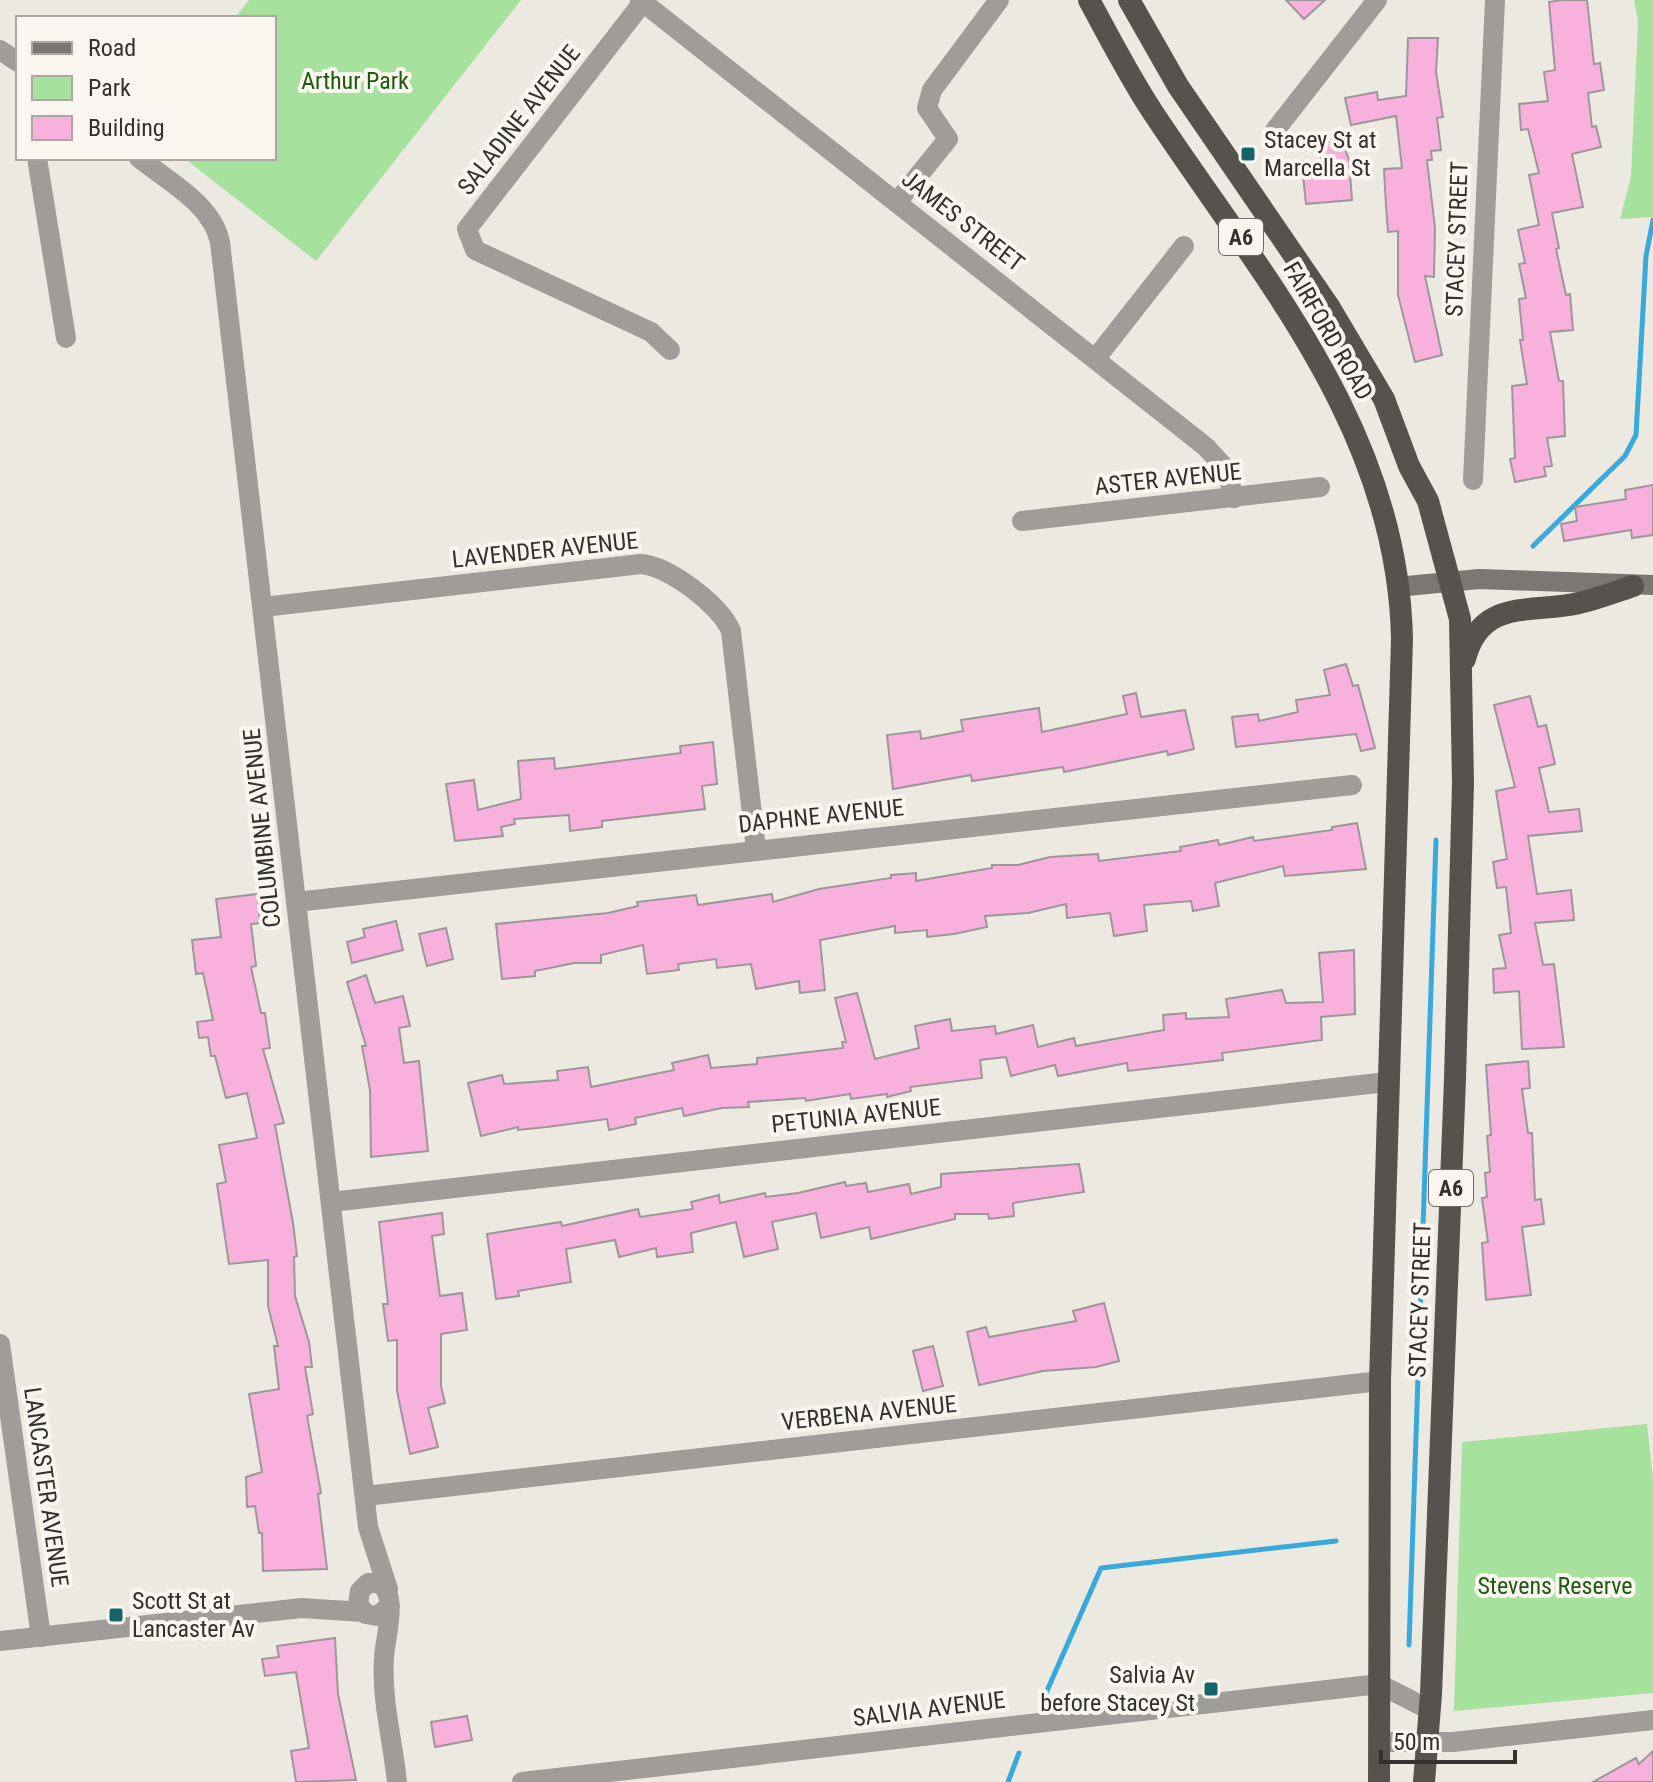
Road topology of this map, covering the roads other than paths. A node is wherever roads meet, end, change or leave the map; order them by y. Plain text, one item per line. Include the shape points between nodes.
1 (999, 0) edge
2 (1089, 0) edge
3 (1129, 0) edge
4 (1377, 0) edge
5 (1495, 0) edge
6 (642, 1) edge
7 (1276, 129) dead end
8 (37, 160) edge
9 (141, 160) edge
10 (897, 202) junction
11 (1184, 246) dead end
12 (66, 338) dead end
13 (670, 350) dead end
14 (1096, 358) junction
15 (1473, 480) dead end
16 (1320, 487) dead end
17 (1234, 498) junction
18 (1022, 521) dead end
19 (1449, 581) junction
20 (1643, 586) edge
21 (1397, 587) junction
22 (263, 607) junction
23 (1463, 666) junction
24 (1352, 785) dead end
25 (756, 849) junction
26 (296, 902) junction
27 (1387, 1082) junction
28 (331, 1202) junction
29 (0, 1344) edge
30 (2, 1375) edge
31 (1380, 1381) junction
32 (365, 1496) junction
33 (368, 1527) junction
34 (363, 1587) junction
35 (389, 1597) junction
36 (302, 1608) junction
37 (364, 1613) junction
38 (41, 1637) junction
39 (0, 1641) edge
40 (383, 1662) junction
41 (1379, 1684) junction
42 (1430, 1710) junction
43 (1653, 1720) edge
44 (1378, 1742) junction
45 (1427, 1742) junction
46 (397, 1782) edge
47 (522, 1782) edge
48 (1379, 1782) edge
49 (1424, 1782) edge

1 - 10 street via 932,90 927,108 948,139
2 - 21 highway, FAIRFORD ROAD / A6 via 1150,108 1255,257 1330,378 1372,486
3 - 19 highway, FAIRFORD ROAD / A6 via 1178,86 1330,308 1384,399 1428,501
4 - 7 street
5 - 15 street, STACEY STREET
6 - 10 street, JAMES STREET
6 - 13 street, SALADINE AVENUE via 467,229 475,250 651,332
8 - 12 street
9 - 22 street, COLUMBINE AVENUE via 200,207 218,234
10 - 14 street, JAMES STREET
11 - 14 street
14 - 17 street, JAMES STREET via 1220,461
16 - 17 street, ASTER AVENUE
17 - 18 street, ASTER AVENUE
19 - 20 main road
19 - 21 main road
19 - 23 highway, STACEY STREET / A6 via 1460,619
20 - 23 highway via 1577,604 1499,615 1473,639
21 - 27 highway, STACEY STREET / A6 via 1402,639
22 - 25 street, LAVENDER AVENUE via 641,564 664,570 721,613 731,631
22 - 26 street, COLUMBINE AVENUE
23 - 42 highway, STACEY STREET / A6 via 1455,1079
24 - 25 street, DAPHNE AVENUE
25 - 26 street, DAPHNE AVENUE
26 - 28 street, COLUMBINE AVENUE
27 - 28 street, PETUNIA AVENUE
27 - 31 highway, STACEY STREET / A6
28 - 32 street, COLUMBINE AVENUE
29 - 30 street, LANCASTER AVENUE
30 - 38 street, LANCASTER AVENUE
31 - 32 street, VERBENA AVENUE
31 - 41 highway, STACEY STREET / A6
32 - 33 street, COLUMBINE AVENUE
33 - 34 street, COLUMBINE AVENUE
33 - 35 street, COLUMBINE AVENUE
34 - 35 street via 379,1583
34 - 36 street
34 - 37 street via 358,1600
35 - 37 street via 383,1614
35 - 40 street, COLUMBINE AVENUE
36 - 37 street
36 - 38 street
37 - 40 street, COLUMBINE AVENUE
38 - 39 street
40 - 46 street, COLUMBINE AVENUE
41 - 42 street
41 - 44 highway, STACEY STREET / A6
41 - 47 street, SALVIA AVENUE
42 - 45 highway, STACEY STREET / A6
43 - 45 street
44 - 45 street
44 - 48 highway, STACEY STREET / A6
45 - 49 highway, STACEY STREET / A6

